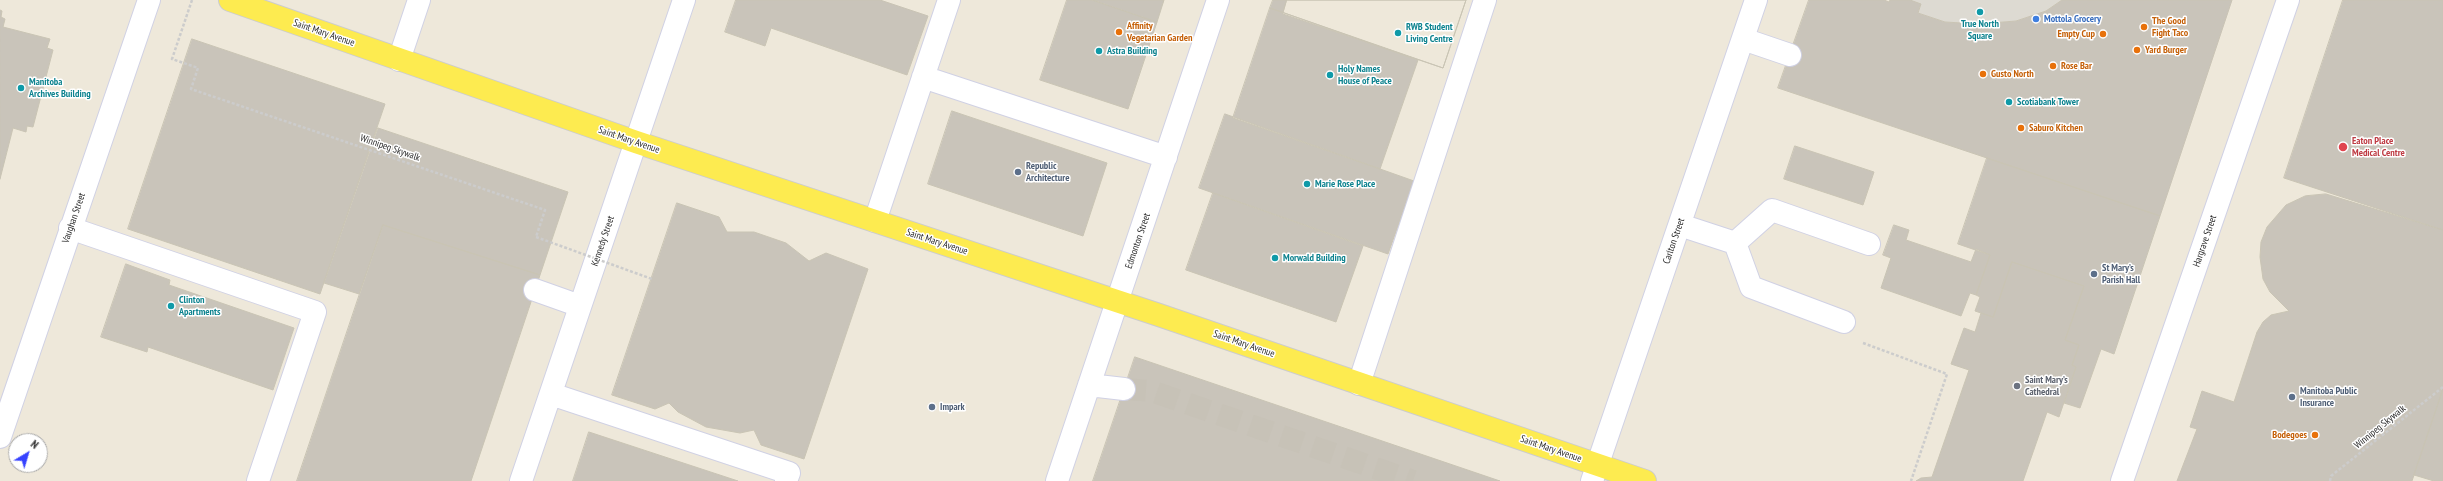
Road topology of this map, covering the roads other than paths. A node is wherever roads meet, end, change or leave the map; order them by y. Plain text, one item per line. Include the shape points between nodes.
1 (149, 0) edge
2 (230, 0) edge
3 (419, 0) edge
4 (684, 0) edge
5 (949, 0) edge
6 (1218, 0) edge
7 (1484, 0) edge
8 (1756, 0) edge
9 (2288, 0) edge
10 (1743, 39) junction
11 (1790, 55) dead end
12 (399, 60) junction
13 (923, 77) junction
14 (636, 142) junction
15 (1166, 157) junction
16 (875, 221) junction
17 (1680, 225) junction
18 (70, 228) junction
19 (1735, 243) junction
20 (1869, 244) dead end
21 (535, 290) dead end
22 (1117, 302) junction
23 (580, 306) junction
24 (1844, 322) road end
25 (1360, 384) junction
26 (1089, 385) junction
27 (1124, 389) tunnel mouth
28 (550, 394) junction
29 (0, 437) edge
30 (1595, 473) edge
31 (258, 481) edge
32 (521, 481) edge
33 (786, 481) edge
34 (1057, 481) edge
35 (1645, 481) edge
36 (2122, 481) edge

1 - 18 street, Vaughan Street
2 - 12 main road, Saint Mary Avenue
3 - 12 street
4 - 14 street, Kennedy Street
5 - 13 street
6 - 15 street, Edmonton Street
7 - 25 street
8 - 10 street, Carlton Street
9 - 36 street, Hargrave Street
10 - 11 street
10 - 17 street, Carlton Street
12 - 14 main road, Saint Mary Avenue
13 - 15 street
13 - 16 street
14 - 16 main road, Saint Mary Avenue
14 - 23 street, Kennedy Street
15 - 22 street, Edmonton Street
16 - 22 main road, Saint Mary Avenue
17 - 19 street
17 - 30 street, Carlton Street
18 - 29 street, Vaughan Street
18 - 31 street via 315,312
19 - 20 street via 1772,210
19 - 24 street via 1751,287
21 - 23 street
22 - 25 main road, Saint Mary Avenue
22 - 26 street, Edmonton Street
23 - 28 street, Kennedy Street
25 - 30 main road, Saint Mary Avenue
26 - 27 street
26 - 34 street, Edmonton Street
28 - 32 street, Kennedy Street
28 - 33 street via 789,473
30 - 35 main road, Saint Mary Avenue

